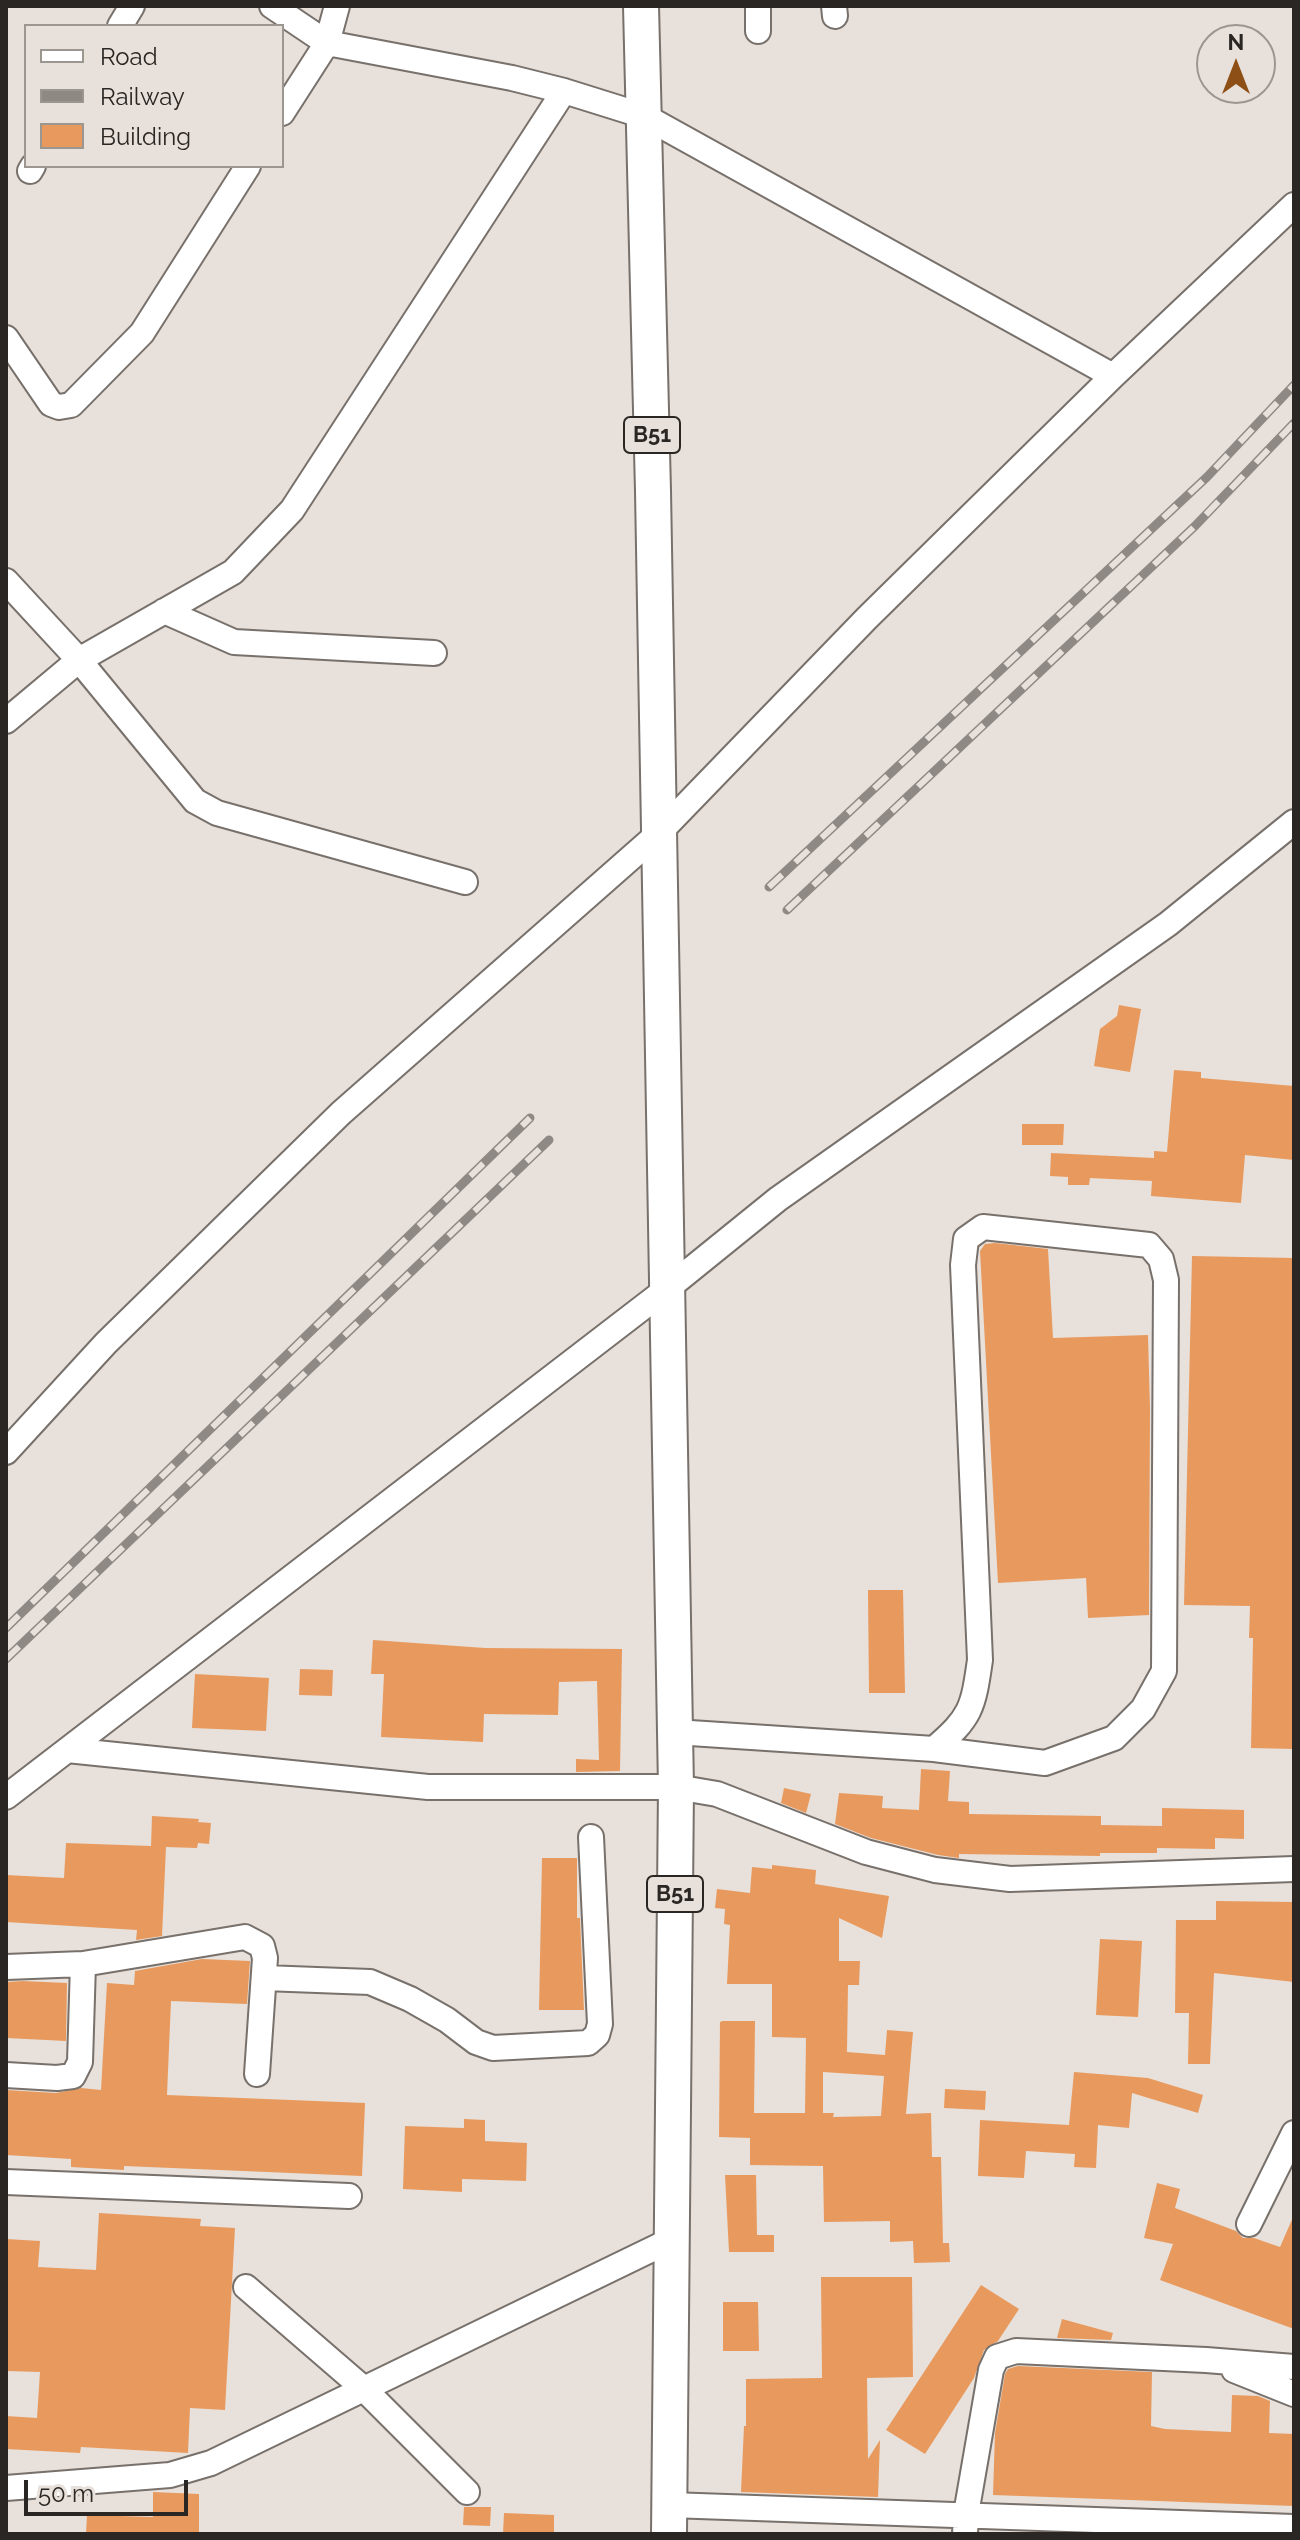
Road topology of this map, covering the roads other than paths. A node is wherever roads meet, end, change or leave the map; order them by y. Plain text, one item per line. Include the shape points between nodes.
1 (132, 6) edge
2 (272, 6) edge
3 (337, 6) edge
4 (641, 6) edge
5 (758, 6) edge
6 (121, 24) edge
7 (758, 31) dead end
8 (327, 43) junction
9 (564, 91) junction
10 (284, 110) edge
11 (644, 116) junction
12 (247, 168) edge
13 (1294, 205) edge
14 (6, 338) edge
15 (1113, 376) junction
16 (6, 581) edge
17 (164, 611) junction
18 (434, 653) dead end
19 (79, 660) junction
20 (6, 721) edge
21 (1294, 822) edge
22 (659, 833) junction
23 (465, 882) dead end
24 (668, 1288) junction
25 (6, 1452) edge
26 (675, 1732) junction
27 (934, 1749) junction
28 (67, 1750) junction
29 (676, 1787) junction
30 (6, 1797) edge
31 (591, 1837) dead end
32 (1294, 1869) edge
33 (83, 1964) junction
34 (6, 1967) edge
35 (264, 1978) junction
36 (257, 2074) dead end
37 (6, 2075) edge
38 (1294, 2133) edge
39 (6, 2182) edge
40 (349, 2196) dead end
41 (1249, 2224) dead end
42 (671, 2240) junction
43 (246, 2287) dead end
44 (1206, 2360) junction
45 (1294, 2367) edge
46 (363, 2388) junction
47 (1294, 2394) edge
48 (6, 2488) edge
49 (467, 2492) dead end
50 (669, 2520) edge
51 (965, 2524) edge
52 (1294, 2527) edge

1 - 6 street
2 - 8 street
3 - 8 street
4 - 11 highway, B51
5 - 7 street
8 - 9 street
8 - 10 street
9 - 11 street
9 - 17 street via 292,510 233,572
11 - 15 street
11 - 22 highway, B51
12 - 14 street via 142,333 71,405 51,404
13 - 15 street
15 - 22 street
16 - 19 street
17 - 18 street via 234,642
17 - 19 street
19 - 20 street
19 - 23 street via 195,801 217,813
21 - 24 street via 1168,924 778,1199
22 - 24 highway, B51
22 - 25 street via 341,1113 106,1343
24 - 26 highway, B51
24 - 28 street
26 - 27 street
26 - 29 highway, B51
27 - 27 street via 961,1726 974,1699 980,1660 966,1239 983,1227 1149,1245 1161,1259 1166,1280 1164,1671 1143,1709 1114,1738 1045,1763
28 - 29 street via 428,1787
28 - 30 street
29 - 32 street via 717,1794 866,1852 935,1870 1010,1879
29 - 42 highway, B51
31 - 35 street via 600,2024 588,2043 493,2048 370,1982
33 - 34 street
33 - 35 street via 245,1937 262,1946
33 - 37 street via 80,2062 73,2076
35 - 36 street
38 - 41 street
39 - 40 street
42 - 46 street
42 - 50 highway, B51
43 - 46 street
44 - 45 street
44 - 47 street
44 - 51 street via 1016,2351 997,2357
46 - 48 street via 211,2463 170,2475
46 - 49 street
50 - 51 street
51 - 52 street

